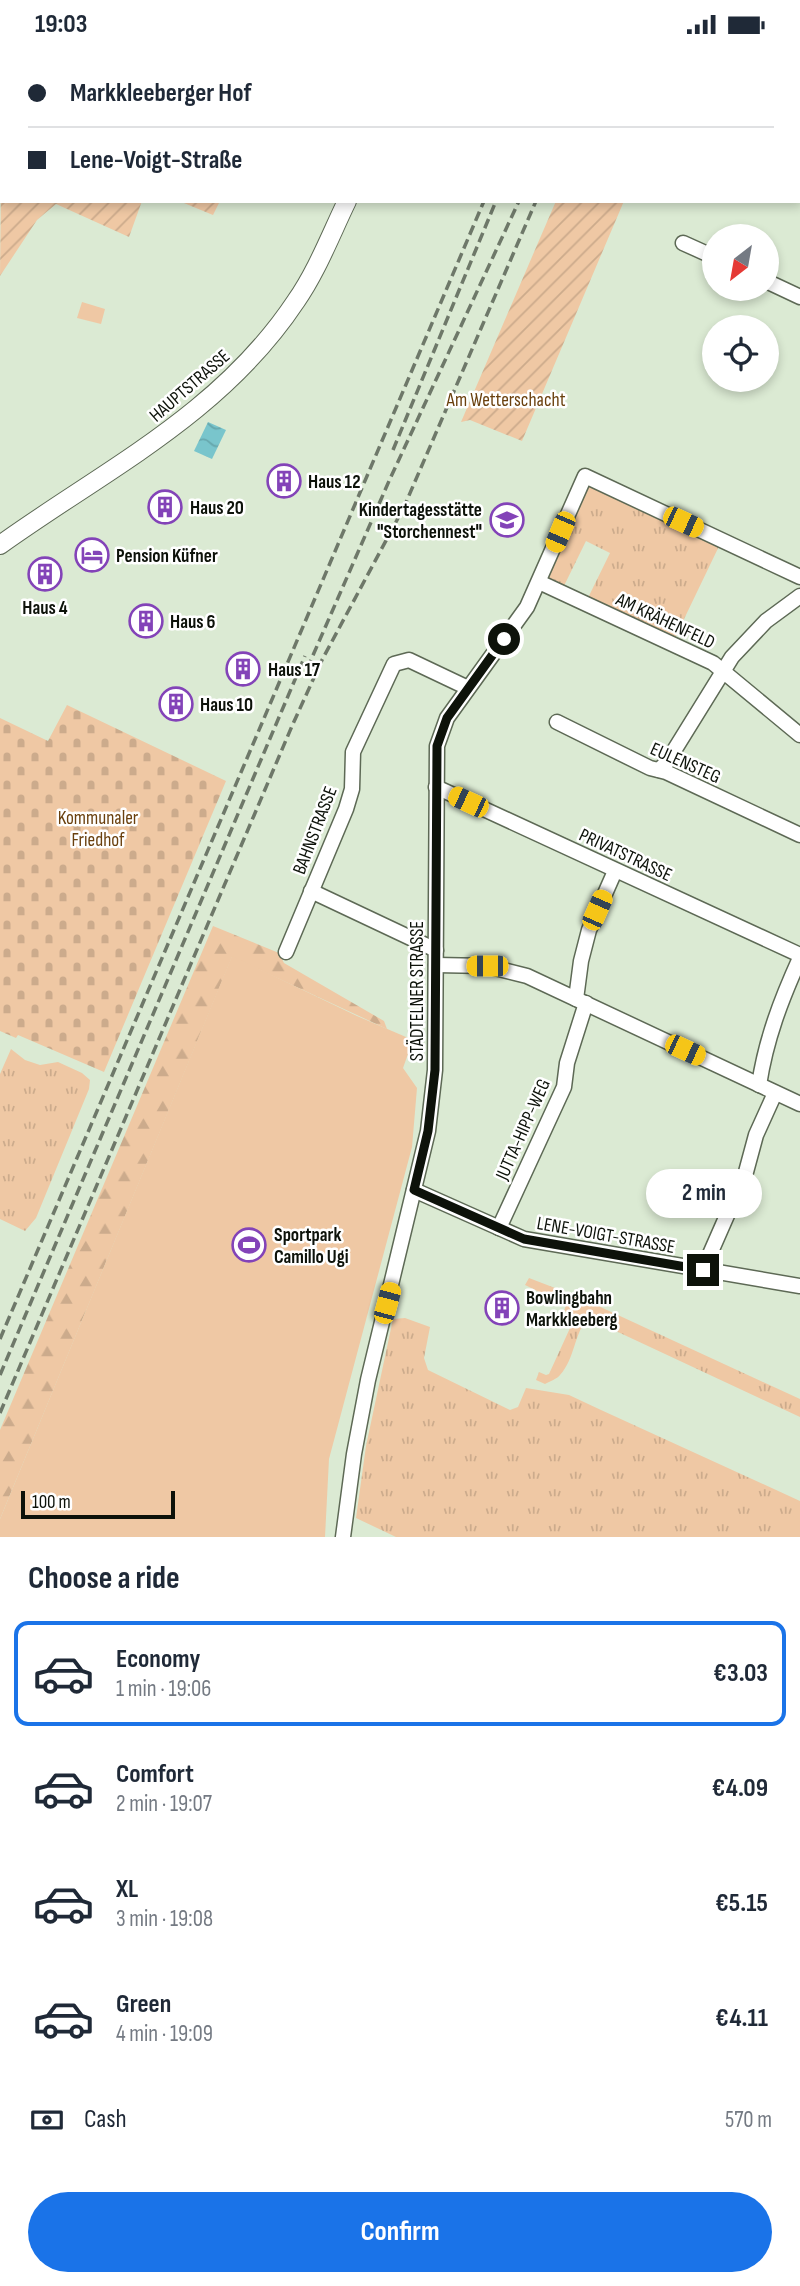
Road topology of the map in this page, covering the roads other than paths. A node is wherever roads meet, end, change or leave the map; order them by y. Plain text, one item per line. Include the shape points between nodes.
1 (346, 203) edge
2 (683, 243) dead end
3 (702, 252) edge
4 (779, 287) edge
5 (800, 297) edge
6 (0, 545) edge
7 (800, 577) edge
8 (539, 582) junction
9 (800, 596) edge
10 (724, 671) junction
11 (468, 688) junction
12 (557, 723) dead end
13 (800, 735) edge
14 (659, 770) junction
15 (436, 787) junction
16 (800, 835) edge
17 (615, 871) junction
18 (311, 891) junction
19 (436, 950) junction
20 (286, 952) dead end
21 (800, 957) edge
22 (436, 965) junction
23 (581, 1001) junction
24 (759, 1085) junction
25 (775, 1093) junction
26 (800, 1104) edge
27 (414, 1190) junction
28 (499, 1228) junction
29 (703, 1270) junction
30 (800, 1286) edge
31 (343, 1537) edge

1 - 6 main road, HAUPTSTRASSE via 297,300 245,363 173,429
2 - 3 street
4 - 5 street
7 - 8 street, STÄDTELNER STRASSE via 585,476
8 - 10 street, AM KRÄHENFELD
8 - 11 street, STÄDTELNER STRASSE via 520,617
9 - 10 street via 766,621
10 - 13 street, AM KRÄHENFELD
10 - 14 street
11 - 15 street, STÄDTELNER STRASSE via 440,734
11 - 18 street, BAHNSTRASSE via 409,660 394,664 353,752 352,789 346,809
12 - 14 street, EULENSTEG
14 - 16 street, EULENSTEG
15 - 17 street, PRIVATSTRASSE
15 - 19 street, STÄDTELNER STRASSE
17 - 21 street, PRIVATSTRASSE
17 - 23 street, JUTTA-HIPP-WEG via 580,961
18 - 19 street, BAHNSTRASSE
18 - 20 street, BAHNSTRASSE
19 - 22 street, STÄDTELNER STRASSE
21 - 24 street via 771,1028
22 - 23 street via 506,969
22 - 27 street, STÄDTELNER STRASSE via 435,1070 428,1131
23 - 24 street
23 - 28 street, JUTTA-HIPP-WEG via 564,1087
24 - 25 street
25 - 26 street
25 - 29 street
27 - 28 street, LENE-VOIGT-STRASSE
27 - 31 street, STÄDTELNER STRASSE via 368,1380
28 - 29 street, LENE-VOIGT-STRASSE via 524,1239
29 - 30 street, LENE-VOIGT-STRASSE

